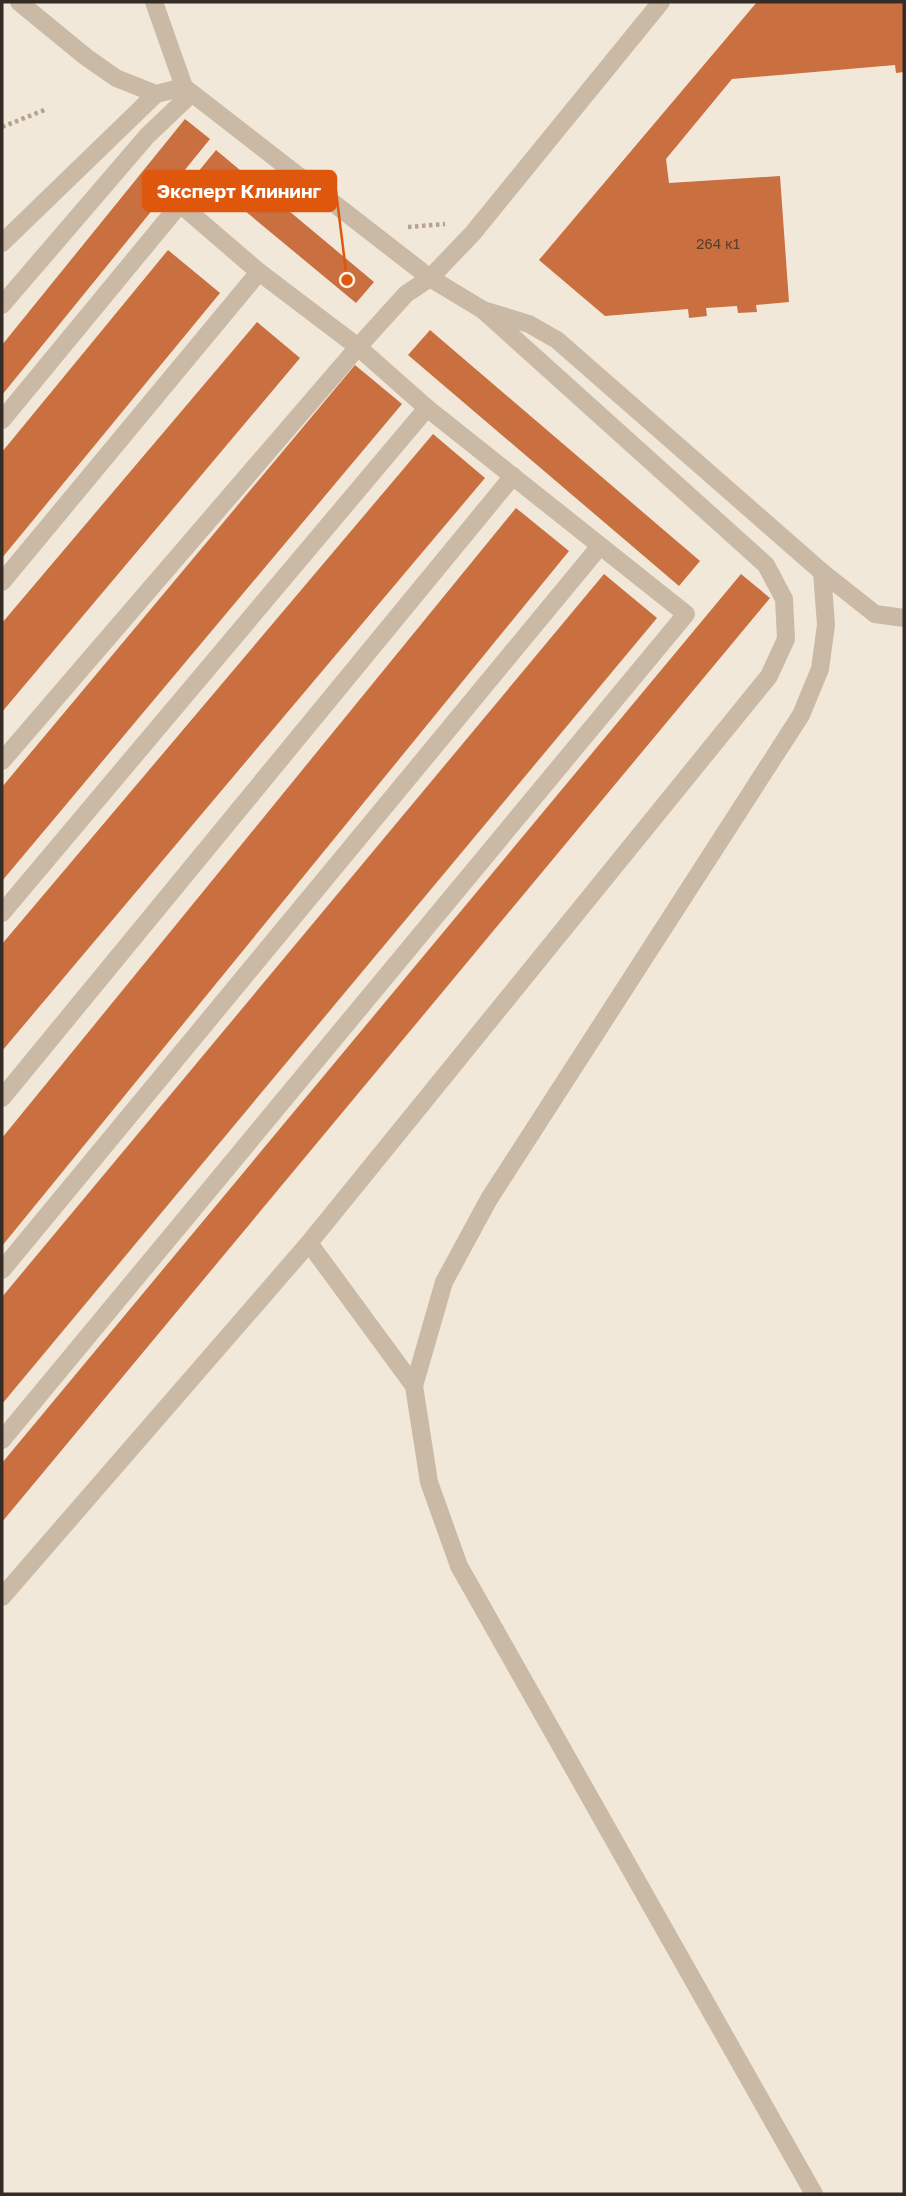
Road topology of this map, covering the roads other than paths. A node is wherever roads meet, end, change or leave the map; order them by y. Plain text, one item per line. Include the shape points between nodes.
1 (19, 2) edge
2 (155, 2) edge
3 (661, 2) edge
4 (187, 90) junction
5 (156, 94) junction
6 (2, 243) edge
7 (259, 272) junction
8 (430, 278) junction
9 (2, 305) edge
10 (483, 310) junction
11 (358, 348) junction
12 (427, 408) junction
13 (2, 420) edge
14 (513, 476) junction
15 (600, 546) junction
16 (822, 572) junction
17 (2, 582) edge
18 (904, 618) edge
19 (2, 761) edge
20 (2, 913) edge
21 (2, 1098) edge
22 (309, 1244) junction
23 (2, 1270) edge
24 (414, 1386) junction
25 (2, 1440) edge
26 (2, 1597) edge
27 (814, 2194) edge

1 - 5 street via 116,78
2 - 4 street
3 - 8 street via 473,233
4 - 5 street
4 - 8 street
4 - 9 street
5 - 6 street
7 - 11 street
7 - 13 street via 180,204
7 - 17 street
8 - 10 street
8 - 11 street via 406,294
10 - 16 street via 529,324 557,340
10 - 22 street via 766,565 784,599 786,639 769,676
11 - 12 street
11 - 19 street
12 - 14 street
12 - 20 street
14 - 15 street
14 - 21 street
15 - 23 street
15 - 25 street via 687,614
16 - 18 street via 875,614
16 - 24 street via 826,625 820,669 802,715 489,1199 444,1282
22 - 24 street
22 - 26 street
24 - 27 street via 429,1482 458,1566

